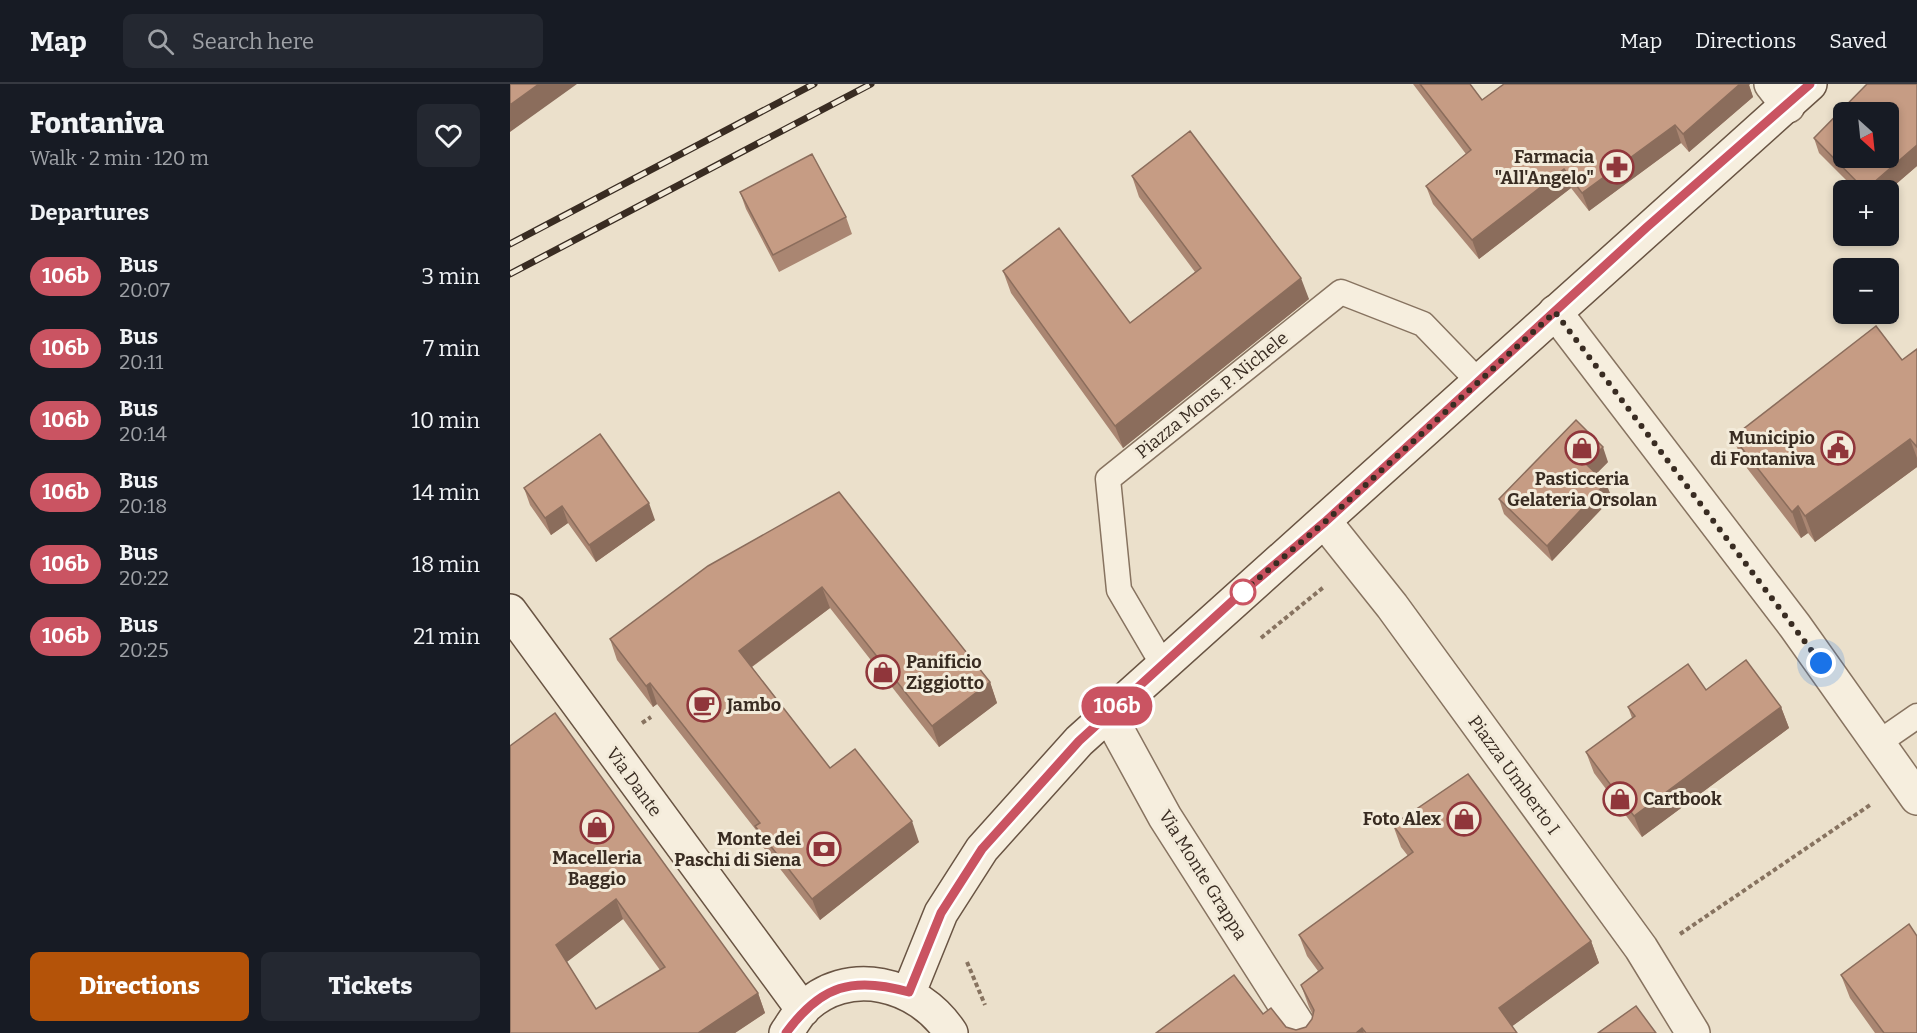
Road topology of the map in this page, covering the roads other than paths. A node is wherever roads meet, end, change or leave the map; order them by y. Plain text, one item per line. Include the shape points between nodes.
1 (1789, 91) edge
2 (1555, 312) junction
3 (1478, 381) junction
4 (1325, 522) junction
5 (510, 611) edge
6 (1163, 665) junction
7 (1108, 713) junction
8 (1917, 716) edge
9 (1878, 743) junction
10 (1911, 789) edge
11 (909, 992) junction
12 (794, 1021) edge
13 (951, 1033) edge
14 (1303, 1033) edge
15 (1694, 1033) edge

1 - 2 main road
2 - 3 main road
2 - 9 main road via 1795,626
3 - 4 main road
3 - 6 lane, Piazza Mons. P. Nichele via 1423,324 1341,292 1108,479 1119,590
4 - 6 main road
4 - 15 main road, Piazza Umberto I via 1392,606 1641,948
5 - 12 main road, Via Dante
6 - 7 main road
7 - 11 main road via 982,849 941,913
7 - 14 main road, Via Monte Grappa via 1166,817
8 - 9 lane
9 - 10 main road
11 - 12 main road via 882,984 853,985 826,993
11 - 13 main road via 932,1009

